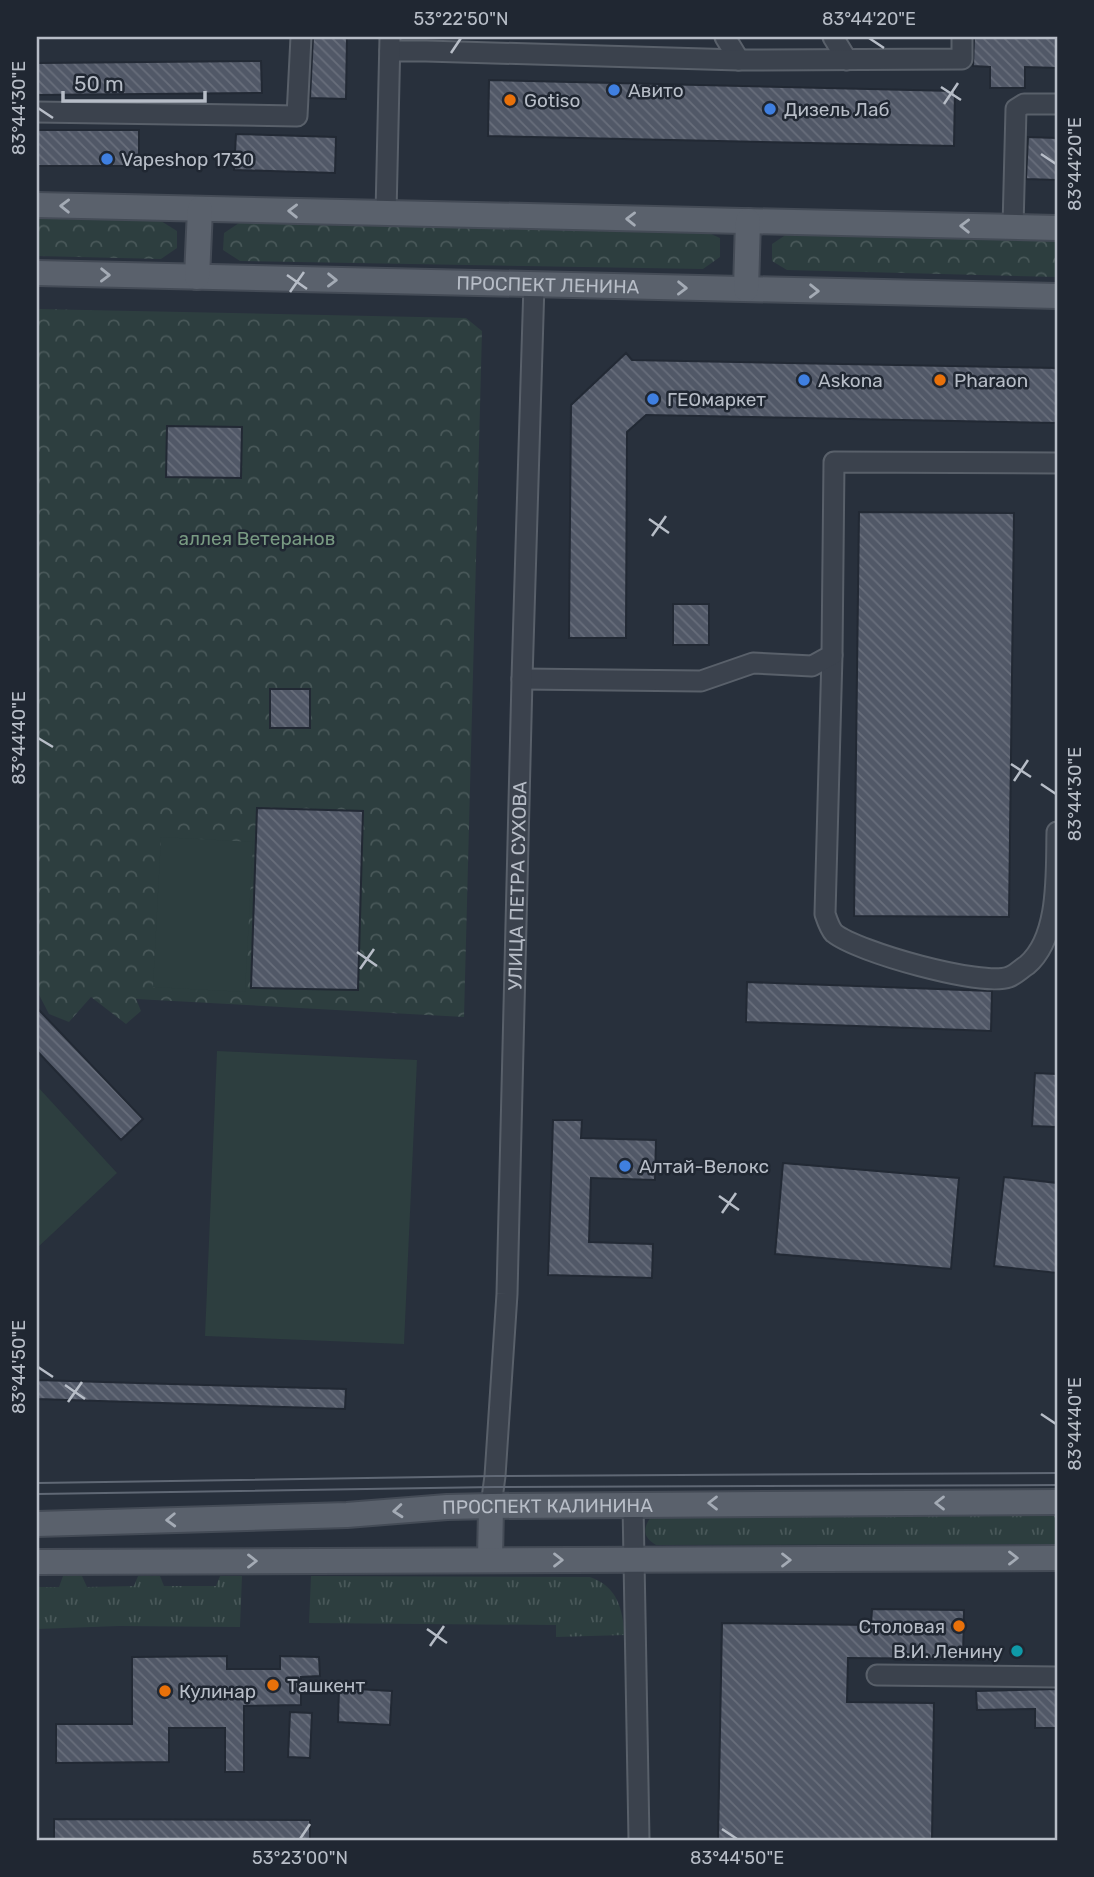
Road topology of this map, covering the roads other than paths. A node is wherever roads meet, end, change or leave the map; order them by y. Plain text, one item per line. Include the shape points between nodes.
1 (301, 37) edge
2 (725, 37) edge
3 (833, 37) edge
4 (846, 37) edge
5 (962, 37) edge
6 (390, 44) edge
7 (739, 60) junction
8 (847, 60) junction
9 (1057, 104) edge
10 (37, 113) edge
11 (37, 205) edge
12 (200, 209) junction
13 (386, 213) junction
14 (748, 221) junction
15 (1013, 227) junction
16 (1057, 228) edge
17 (37, 273) edge
18 (197, 277) junction
19 (534, 284) junction
20 (746, 289) junction
21 (1057, 296) edge
22 (1057, 463) edge
23 (832, 655) junction
24 (522, 679) junction
25 (1057, 832) edge
26 (492, 1496) junction
27 (1057, 1502) edge
28 (633, 1504) junction
29 (37, 1524) edge
30 (1057, 1558) edge
31 (490, 1560) junction
32 (634, 1560) junction
33 (37, 1562) edge
34 (877, 1675) dead end
35 (1057, 1677) edge
36 (639, 1840) edge

1 - 10 street via 297,116
2 - 7 street
3 - 8 street
4 - 8 street
5 - 8 street via 962,59
6 - 7 street via 453,51
6 - 13 street
7 - 8 street
9 - 15 street via 1024,104 1016,109
12 -> 11 main road
13 -> 12 main road
12 - 18 main road
14 -> 13 main road
15 -> 14 main road
14 - 20 main road
15 - 16 main road
17 -> 18 main road, ПРОСПЕКТ ЛЕНИНА
18 -> 19 main road, ПРОСПЕКТ ЛЕНИНА
19 -> 20 main road, ПРОСПЕКТ ЛЕНИНА
19 - 24 street, УЛИЦА ПЕТРА СУХОВА
20 -> 21 main road, ПРОСПЕКТ ЛЕНИНА
22 - 23 street via 834,462
23 - 24 street via 812,666 753,663 701,681
23 - 25 street via 825,914 833,932 864,949 939,970 988,979 1009,977 1028,964 1045,938 1055,906
24 - 26 street, УЛИЦА ПЕТРА СУХОВА via 507,1294
26 - 28 main road, ПРОСПЕКТ КАЛИНИНА
26 -> 29 main road, ПРОСПЕКТ КАЛИНИНА via 447,1507 347,1515
26 - 31 main road
27 -> 28 main road, ПРОСПЕКТ КАЛИНИНА
28 - 32 street
32 -> 30 main road
31 -> 32 main road
33 -> 31 main road
32 - 36 street
34 - 35 street

